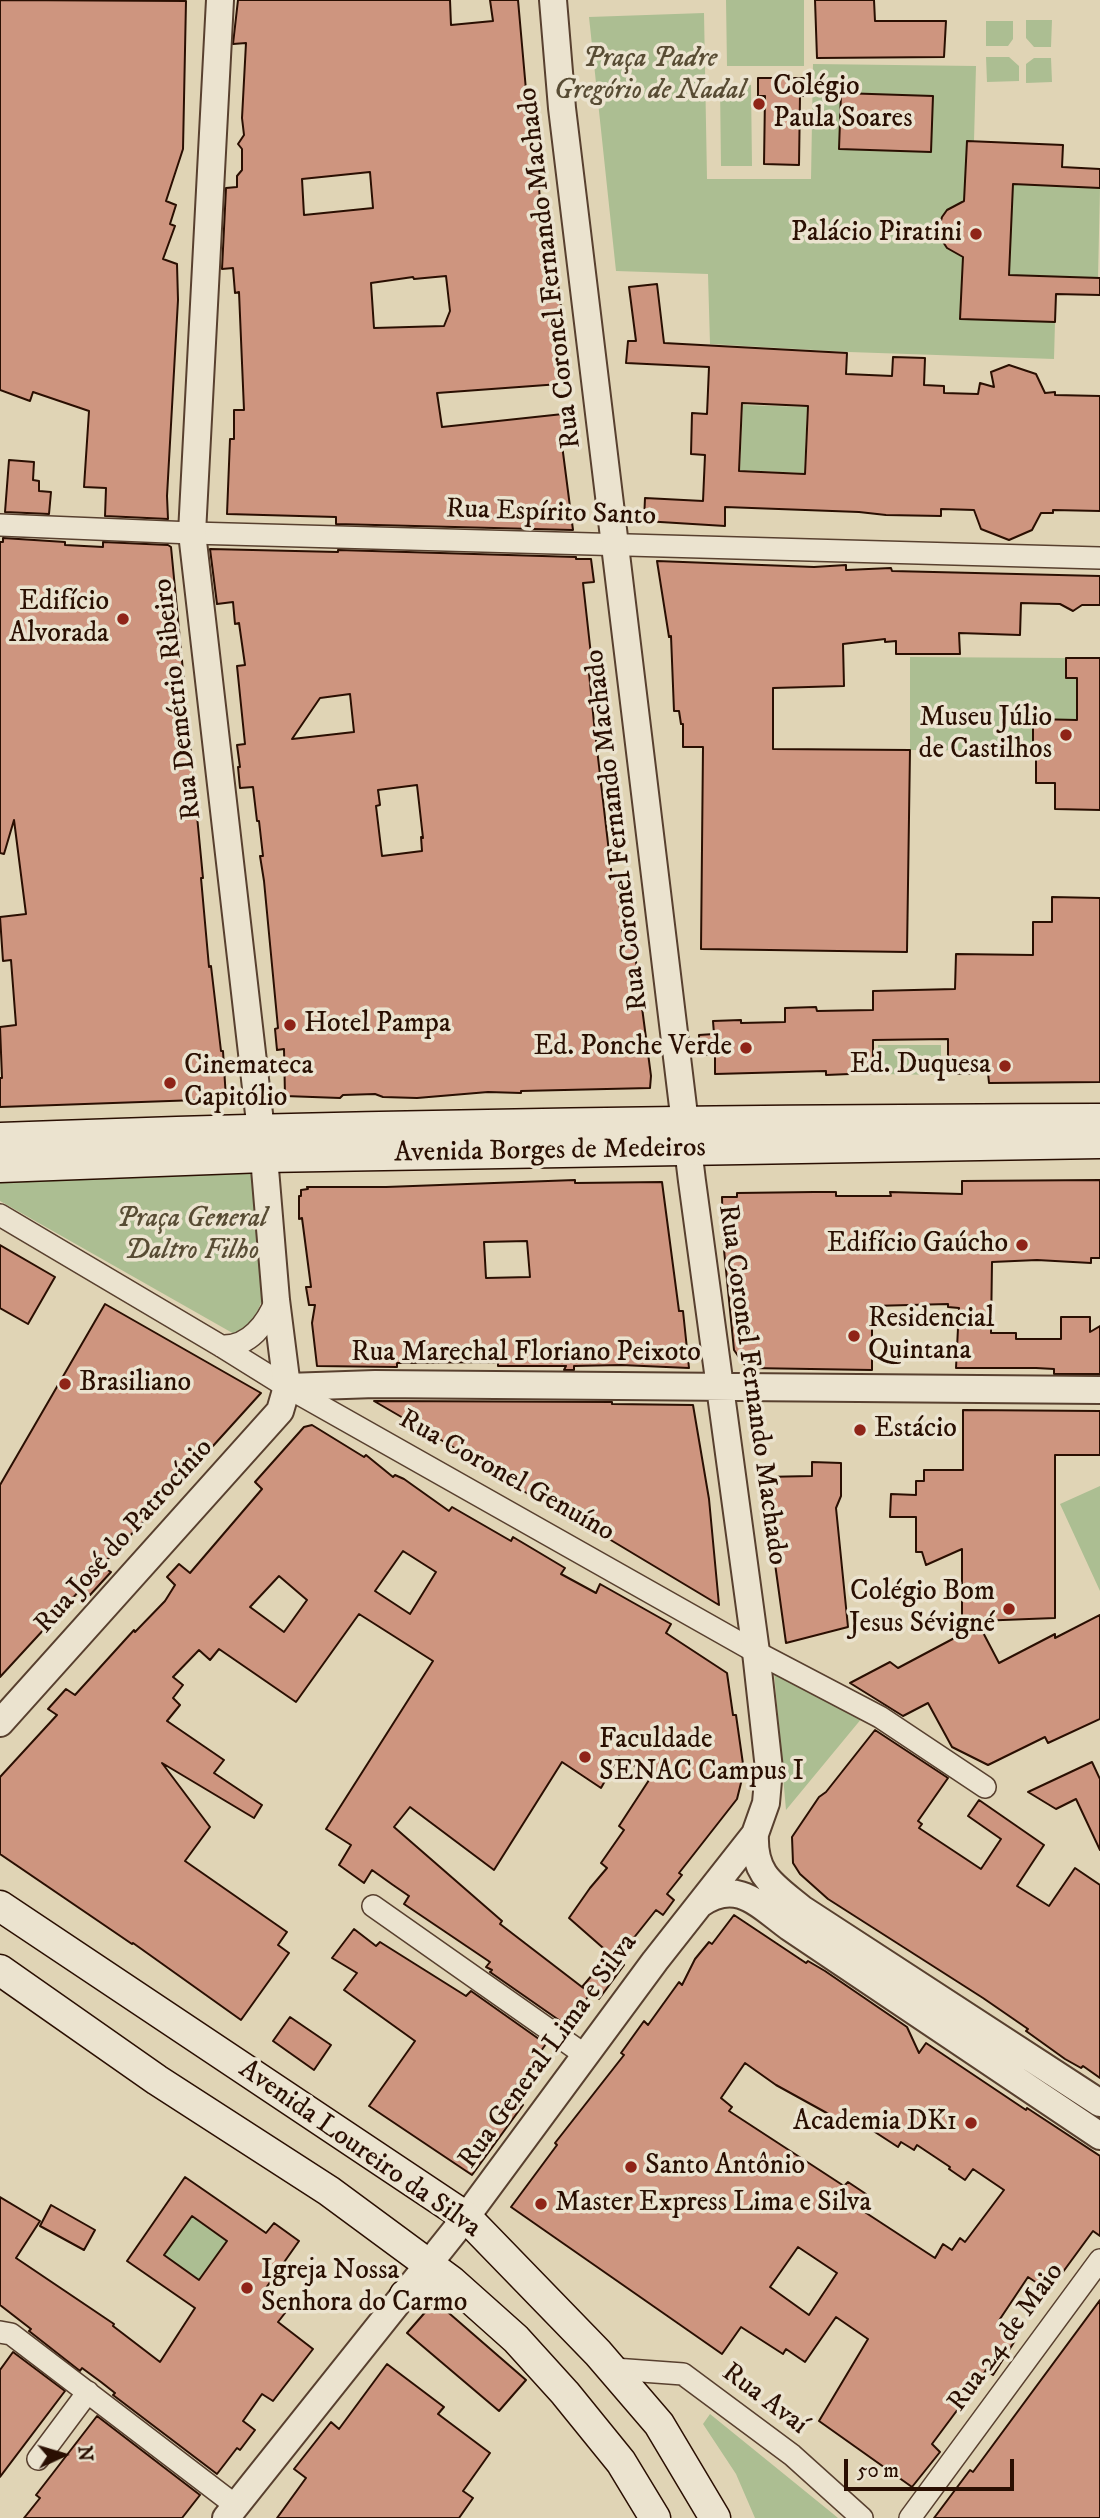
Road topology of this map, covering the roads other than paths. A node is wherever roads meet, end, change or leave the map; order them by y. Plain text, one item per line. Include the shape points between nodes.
1 (220, 0) edge
2 (553, 0) edge
3 (0, 525) edge
4 (192, 533) junction
5 (616, 544) junction
6 (1100, 558) edge
7 (1100, 1119) edge
8 (260, 1128) junction
9 (686, 1135) junction
10 (0, 1138) edge
11 (1100, 1143) edge
12 (264, 1157) junction
13 (0, 1167) edge
14 (0, 1215) edge
15 (276, 1300) junction
16 (221, 1346) junction
17 (719, 1386) junction
18 (287, 1387) junction
19 (1100, 1390) edge
20 (757, 1652) junction
21 (0, 1723) edge
22 (985, 1787) dead end
23 (755, 1834) junction
24 (699, 1905) junction
25 (0, 1906) edge
26 (373, 1906) dead end
27 (0, 1970) edge
28 (585, 2055) junction
29 (1100, 2104) edge
30 (1100, 2136) edge
31 (466, 2217) junction
32 (1100, 2260) edge
33 (440, 2272) junction
34 (405, 2295) joint
35 (1, 2332) edge
36 (614, 2370) junction
37 (88, 2392) junction
38 (38, 2459) dead end
39 (231, 2512) edge
40 (655, 2518) edge
41 (715, 2518) edge
42 (862, 2518) edge
43 (910, 2518) edge

1 - 4 street, Rua Demétrio Ribeiro
2 - 5 street, Rua Coronel Fernando Machado
3 - 4 street, Rua Espírito Santo
4 - 5 street, Rua Espírito Santo
4 - 8 street, Rua Demétrio Ribeiro
5 - 6 street, Rua Espírito Santo
5 - 9 street, Rua Coronel Fernando Machado
7 - 9 main road, Avenida Borges de Medeiros
8 - 9 main road, Avenida Borges de Medeiros
8 - 10 main road, Avenida Borges de Medeiros
8 - 12 street, Rua Demétrio Ribeiro
9 - 11 main road, Avenida Borges de Medeiros
9 - 12 main road, Avenida Borges de Medeiros
9 - 17 street, Rua Coronel Fernando Machado
12 - 13 main road, Avenida Borges de Medeiros
12 - 15 street, Rua Demétrio Ribeiro
14 - 16 street, Rua Coronel Genuíno
15 - 16 street via 267,1319 248,1339
15 - 18 street, Rua Demétrio Ribeiro
16 - 18 street, Rua Coronel Genuíno
17 - 18 street, Rua Marechal Floriano Peixoto
17 - 19 street, Rua Marechal Floriano Peixoto
17 - 20 street, Rua Coronel Fernando Machado
18 - 20 street, Rua Coronel Genuíno
18 - 21 street, Rua José do Patrocínio via 280,1411
20 - 22 street, Rua Coronel Genuíno via 880,1717
20 - 23 street, Rua General Lima e Silva via 769,1769 766,1803
23 - 24 street, Rua General Lima e Silva
23 - 29 street via 759,1868 768,1882 802,1909
24 - 28 street, Rua General Lima e Silva
24 - 30 street via 723,1893 748,1897
25 - 31 main road, Avenida Loureiro da Silva
26 - 28 street
27 - 33 main road, Avenida Loureiro da Silva via 157,2080 329,2191
28 - 31 street, Rua General Lima e Silva
31 - 33 street, Rua General Lima e Silva
31 - 36 main road, Avenida Loureiro da Silva
32 - 43 street, Rua 24 de Maio
33 - 34 main road
33 - 40 main road, Avenida Loureiro da Silva via 516,2339 565,2393 621,2462
34 - 39 street
35 - 37 street via 11,2334
36 - 41 main road, Avenida Loureiro da Silva via 659,2424
36 - 42 street, Rua Avaí via 683,2374 792,2455
37 - 38 street
37 - 39 street

